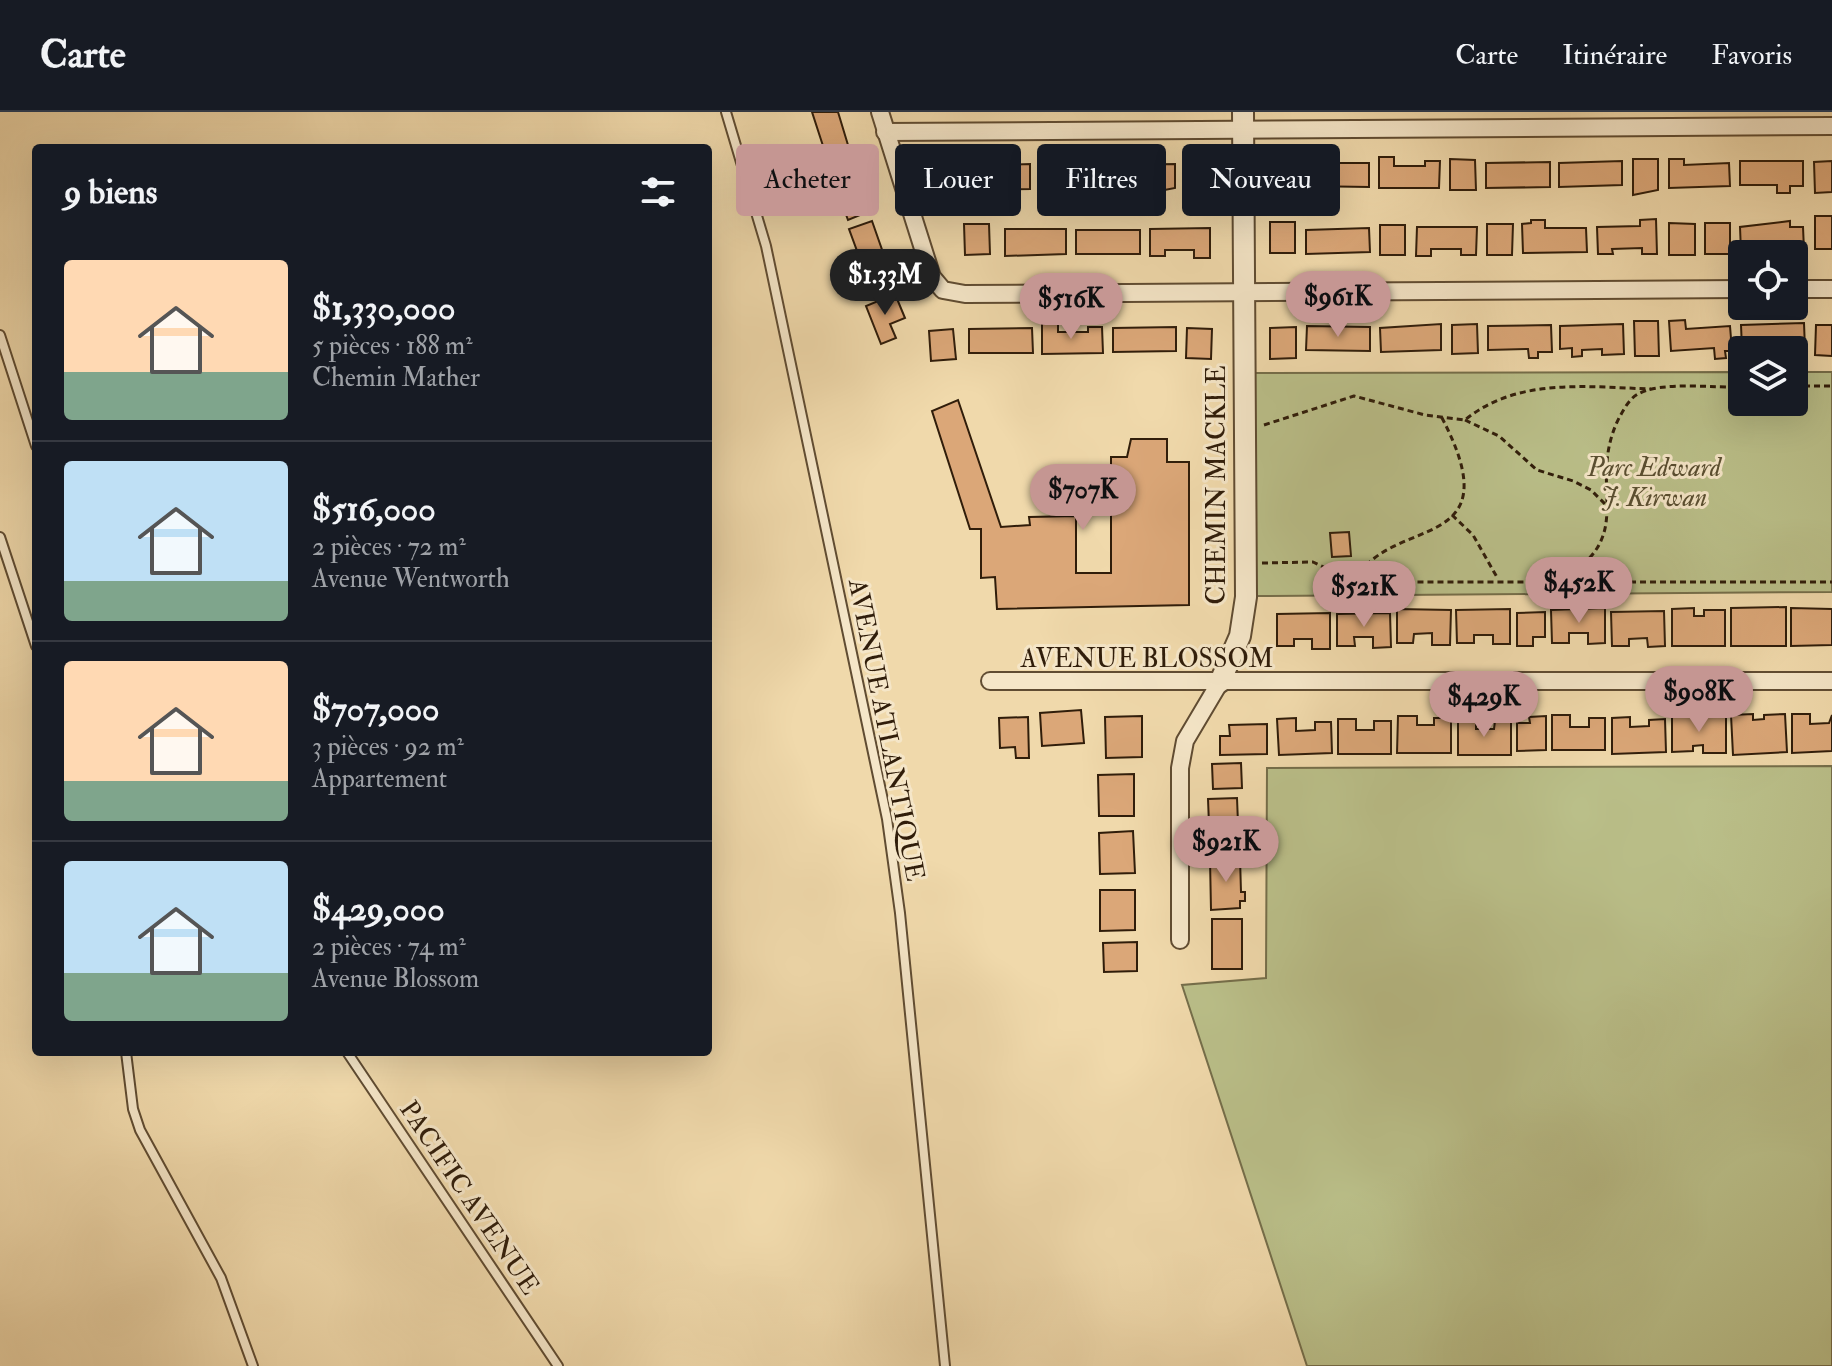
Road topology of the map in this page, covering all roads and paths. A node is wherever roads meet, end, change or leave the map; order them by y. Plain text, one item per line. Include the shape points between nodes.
1 (726, 112) edge
2 (880, 112) edge
3 (1243, 120) edge
4 (1832, 126) edge
5 (885, 132) junction
6 (1728, 289) edge
7 (1808, 289) edge
8 (1832, 289) edge
9 (1244, 291) junction
10 (0, 335) edge
11 (1808, 386) edge
12 (1832, 386) edge
13 (1728, 387) edge
14 (1656, 390) junction
15 (1441, 416) junction
16 (1465, 420) junction
17 (1244, 431) junction
18 (32, 434) edge
19 (1606, 505) junction
20 (1452, 515) junction
21 (0, 537) edge
22 (1246, 563) junction
23 (1499, 580) junction
24 (1355, 582) junction
25 (1556, 582) junction
26 (1832, 582) edge
27 (32, 634) edge
28 (990, 681) dead end
29 (1832, 681) edge
30 (1220, 682) junction
31 (1180, 940) dead end
32 (126, 1056) edge
33 (350, 1056) edge
34 (253, 1366) edge
35 (558, 1366) edge
36 (945, 1366) edge

1 - 36 lane, AVENUE ATLANTIQUE via 766,246 887,819
2 - 5 street
3 - 4 street
3 - 5 street
3 - 9 street, CHEMIN MACKLE
5 - 9 street via 932,277 943,290
6 - 9 street
7 - 8 street
9 - 17 street, CHEMIN MACKLE
10 - 18 lane
11 - 12 path
13 - 14 path
14 - 16 path via 1594,385 1517,393 1494,399
14 - 19 path via 1638,394 1625,406 1608,440
15 - 16 path
15 - 17 path via 1354,396
15 - 20 path via 1465,475
16 - 19 path via 1499,436 1537,470 1591,490
17 - 22 street, CHEMIN MACKLE
19 - 25 path via 1608,527 1601,547
20 - 23 path via 1473,535
20 - 24 path via 1436,529 1363,564
21 - 27 lane
22 - 24 path via 1313,562
22 - 30 street, CHEMIN MACKLE via 1240,636
23 - 24 path
23 - 25 path
25 - 26 path
28 - 30 street, AVENUE BLOSSOM
29 - 30 street, AVENUE BLOSSOM
30 - 31 street, CHEMIN MACKLE via 1185,741 1180,768
32 - 34 lane via 140,1130 221,1278
33 - 35 lane, PACIFIC AVENUE

